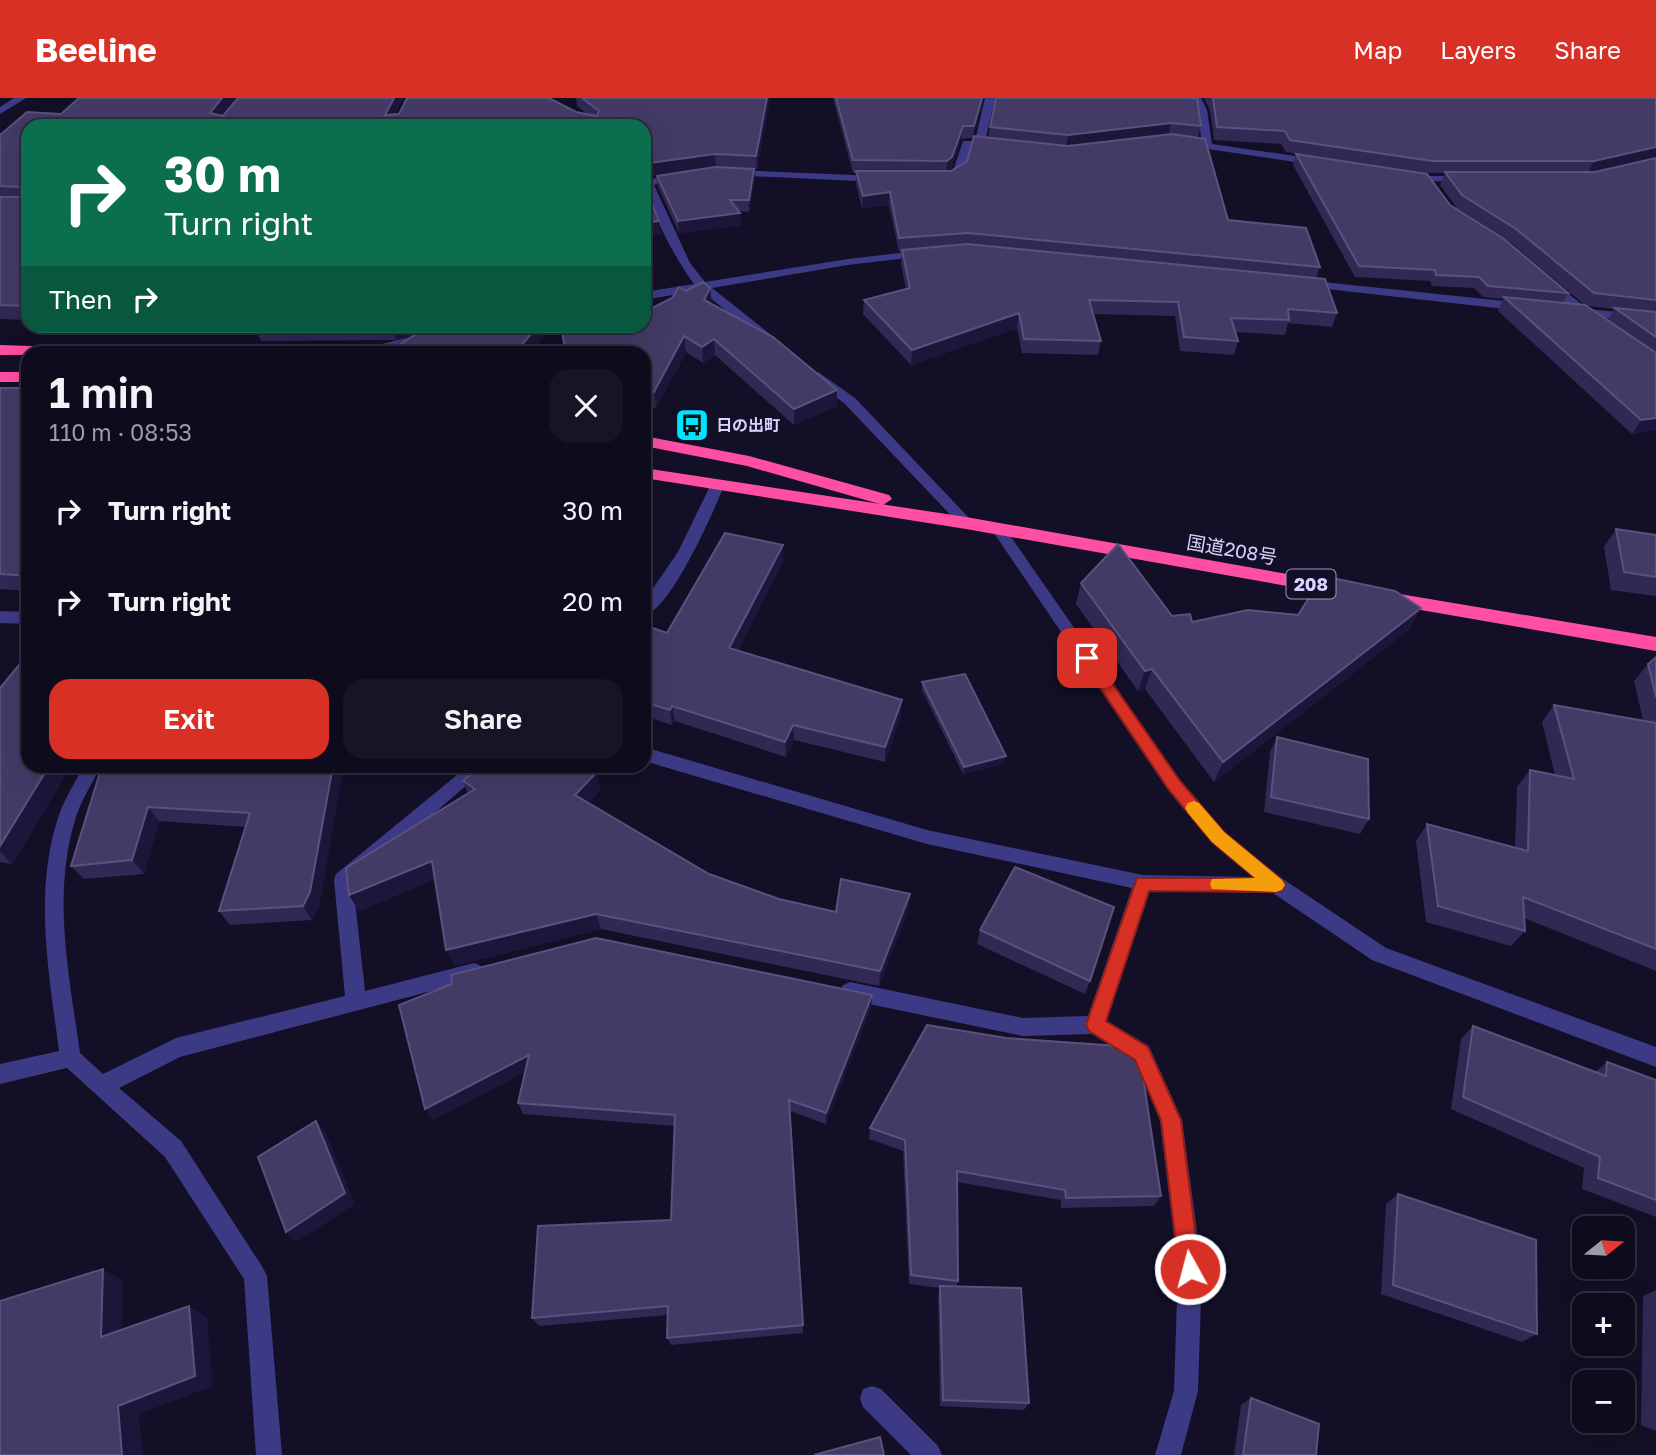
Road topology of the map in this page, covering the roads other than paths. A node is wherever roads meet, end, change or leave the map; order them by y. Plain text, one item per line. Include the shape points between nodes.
1 (6, 98) edge
2 (21, 98) edge
3 (990, 98) edge
4 (1196, 98) edge
5 (0, 103) edge
6 (0, 111) edge
7 (1170, 141) edge
8 (979, 145) junction
9 (1207, 145) junction
10 (1004, 147) edge
11 (1331, 163) edge
12 (716, 173) edge
13 (689, 176) edge
14 (1413, 177) edge
15 (651, 178) edge
16 (893, 179) edge
17 (935, 179) edge
18 (1427, 179) junction
19 (1480, 179) edge
20 (651, 187) edge
21 (1435, 190) edge
22 (938, 253) edge
23 (1534, 271) edge
24 (1291, 283) edge
25 (702, 286) junction
26 (651, 295) edge
27 (1541, 308) edge
28 (1555, 310) edge
29 (1583, 313) junction
30 (1656, 320) edge
31 (1604, 328) edge
32 (448, 333) edge
33 (386, 346) edge
34 (0, 351) edge
35 (786, 351) edge
36 (21, 352) edge
37 (807, 368) edge
38 (0, 377) edge
39 (21, 377) edge
40 (651, 442) edge
41 (651, 474) edge
42 (717, 486) junction
43 (966, 523) junction
44 (999, 530) junction
45 (651, 604) edge
46 (0, 617) edge
47 (21, 618) edge
48 (1656, 644) edge
49 (651, 756) edge
50 (89, 773) edge
51 (473, 773) edge
52 (1143, 884) junction
53 (1276, 885) junction
54 (492, 967) edge
55 (832, 988) edge
56 (356, 1002) junction
57 (1095, 1025) junction
58 (1656, 1057) edge
59 (70, 1058) junction
60 (0, 1074) edge
61 (101, 1086) junction
62 (872, 1398) dead end
63 (269, 1455) edge
64 (929, 1455) edge
65 (1168, 1455) edge

1 - 5 street
2 - 6 street
3 - 8 street
4 - 9 street
7 - 9 street
8 - 10 street
8 - 17 street via 967,143 958,173 949,179
9 - 11 street
12 - 16 street
13 - 15 street
14 - 18 street
18 - 19 street
18 - 21 street
20 - 25 street via 685,264
22 - 25 street via 848,262
23 - 29 street
24 - 27 street
25 - 26 street
25 - 35 street
28 - 29 street
29 - 30 street
29 - 31 street
32 - 33 street
34 - 36 highway
37 - 43 street via 850,401
38 - 39 highway
40 - 43 highway, 国道208号 / 208 via 749,461
41 - 42 highway, 国道208号 / 208
42 - 43 highway, 国道208号 / 208
42 - 45 street via 690,547
43 - 44 highway, 国道208号 / 208
44 - 48 highway, 国道208号 / 208
44 - 53 street via 1174,785 1218,837
46 - 47 street
49 - 52 street via 927,837
50 - 59 street via 68,814 53,887
51 - 56 street via 343,880
52 - 53 street
52 - 57 street
53 - 58 street via 1379,954
54 - 56 street
55 - 57 street via 1023,1027
56 - 61 street via 176,1048
57 - 65 street via 1142,1053 1171,1120 1190,1269 1186,1391
59 - 60 street
59 - 61 street
61 - 63 street via 173,1149 255,1276
62 - 64 street

